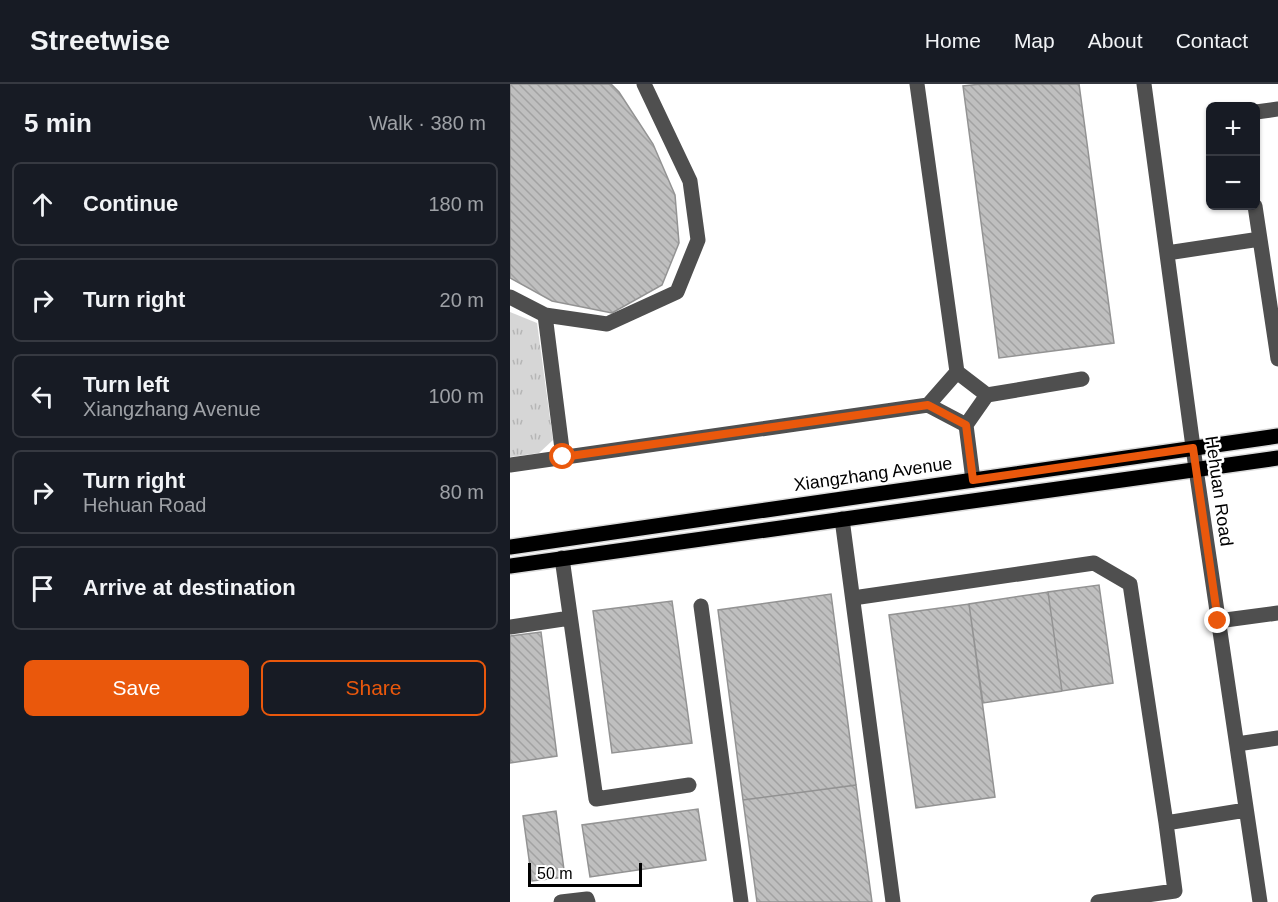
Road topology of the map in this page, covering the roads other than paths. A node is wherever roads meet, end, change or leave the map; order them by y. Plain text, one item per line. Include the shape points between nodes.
1 (644, 84) edge
2 (917, 84) edge
3 (1144, 84) edge
4 (1278, 109) edge
5 (1260, 111) edge
6 (1256, 210) edge
7 (1260, 239) junction
8 (1167, 253) junction
9 (510, 297) edge
10 (545, 315) junction
11 (1278, 359) edge
12 (957, 372) junction
13 (1082, 380) dead end
14 (987, 394) junction
15 (928, 405) junction
16 (966, 425) junction
17 (1278, 436) edge
18 (1193, 448) junction
19 (563, 457) junction
20 (1278, 458) edge
21 (510, 465) edge
22 (1196, 469) junction
23 (973, 480) junction
24 (842, 519) junction
25 (510, 546) edge
26 (562, 558) junction
27 (510, 566) edge
28 (853, 598) junction
29 (701, 606) dead end
30 (1278, 613) edge
31 (570, 618) junction
32 (1218, 621) junction
33 (510, 627) edge
34 (1278, 738) edge
35 (1237, 744) junction
36 (689, 785) dead end
37 (1246, 810) junction
38 (1166, 823) junction
39 (561, 902) edge
40 (588, 902) edge
41 (741, 902) edge
42 (893, 902) edge
43 (1098, 902) edge
44 (1260, 902) edge

1 - 10 street via 690,181 698,240 677,292 607,324
2 - 12 street
3 - 8 street, Hehuan Road
4 - 5 street
6 - 7 street
7 - 8 street
7 - 11 street
8 - 18 street, Hehuan Road
9 - 10 street
10 - 19 street
12 - 14 street
12 - 15 street
13 - 14 street
14 - 16 street
15 - 16 street
15 - 19 street
16 - 23 street
17 - 18 main road, Xiangzhang Avenue
18 - 22 street, Hehuan Road
18 - 23 main road, Xiangzhang Avenue
19 - 21 street
20 - 22 main road
22 - 24 main road
22 - 32 street, Hehuan Road
23 - 25 main road, Xiangzhang Avenue
24 - 26 main road
24 - 28 street
26 - 27 main road
26 - 31 street
28 - 38 street via 1094,563 1130,584
28 - 42 street
29 - 41 street
30 - 32 street
31 - 33 street
31 - 36 street via 596,799
32 - 35 street, Hehuan Road
34 - 35 street
35 - 37 street, Hehuan Road
37 - 38 street
37 - 44 street, Hehuan Road
38 - 43 street via 1175,891
39 - 40 street

